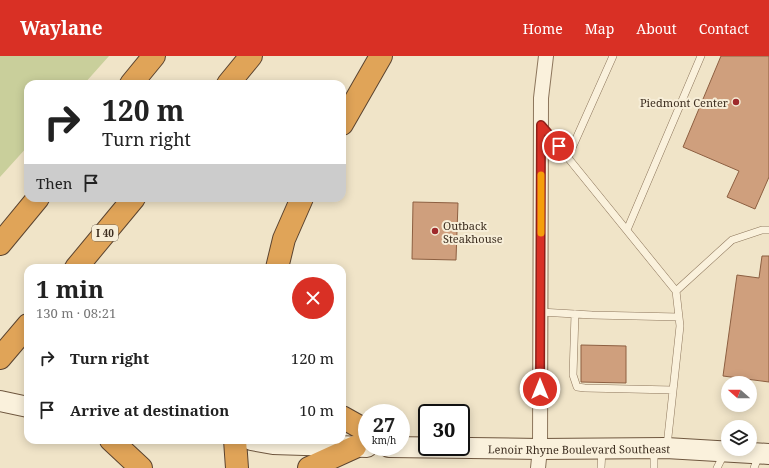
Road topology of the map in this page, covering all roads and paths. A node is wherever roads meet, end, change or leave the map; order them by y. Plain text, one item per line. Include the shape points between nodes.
1 (154, 56) edge
2 (251, 56) edge
3 (381, 56) edge
4 (546, 56) edge
5 (613, 56) edge
6 (701, 56) edge
7 (134, 80) edge
8 (231, 80) edge
9 (346, 117) edge
10 (541, 125) junction
11 (568, 157) junction
12 (35, 202) edge
13 (131, 202) edge
14 (300, 202) edge
15 (627, 230) junction
16 (769, 230) edge
17 (0, 244) edge
18 (79, 264) edge
19 (278, 264) edge
20 (676, 291) junction
21 (540, 312) junction
22 (575, 314) junction
23 (679, 317) junction
24 (24, 330) edge
25 (0, 358) edge
26 (673, 390) junction
27 (0, 401) edge
28 (24, 406) edge
29 (346, 422) edge
30 (358, 436) edge
31 (346, 442) edge
32 (358, 442) edge
33 (115, 444) edge
34 (235, 444) edge
35 (358, 444) edge
36 (410, 448) edge
37 (602, 448) junction
38 (660, 448) junction
39 (539, 458) edge
40 (761, 458) edge
41 (721, 460) edge
42 (142, 468) edge
43 (237, 468) edge
44 (309, 468) edge
45 (601, 468) edge
46 (654, 468) edge

1 - 7 highway
2 - 8 highway
3 - 9 highway
4 - 10 street
5 - 11 lane
6 - 15 lane
10 - 11 lane
10 - 21 street
11 - 15 lane
12 - 17 highway
13 - 18 highway, I 40
14 - 19 highway via 284,239
15 - 20 lane
16 - 20 lane via 732,240
20 - 23 lane
21 - 22 lane
21 - 39 street
22 - 23 lane
22 - 26 lane via 573,375 577,386
23 - 26 lane
24 - 25 highway
26 - 38 lane
27 - 28 main road
29 - 30 highway
31 - 32 main road
33 - 42 highway
34 - 43 highway
35 - 44 highway
36 - 39 main road, Lenoir Rhyne Boulevard Southeast
37 - 38 main road, Lenoir Rhyne Boulevard Southeast
37 - 39 main road, Lenoir Rhyne Boulevard Southeast
37 - 45 lane
38 - 41 main road, Lenoir Rhyne Boulevard Southeast
38 - 46 lane
40 - 41 main road, Lenoir Rhyne Boulevard Southeast

